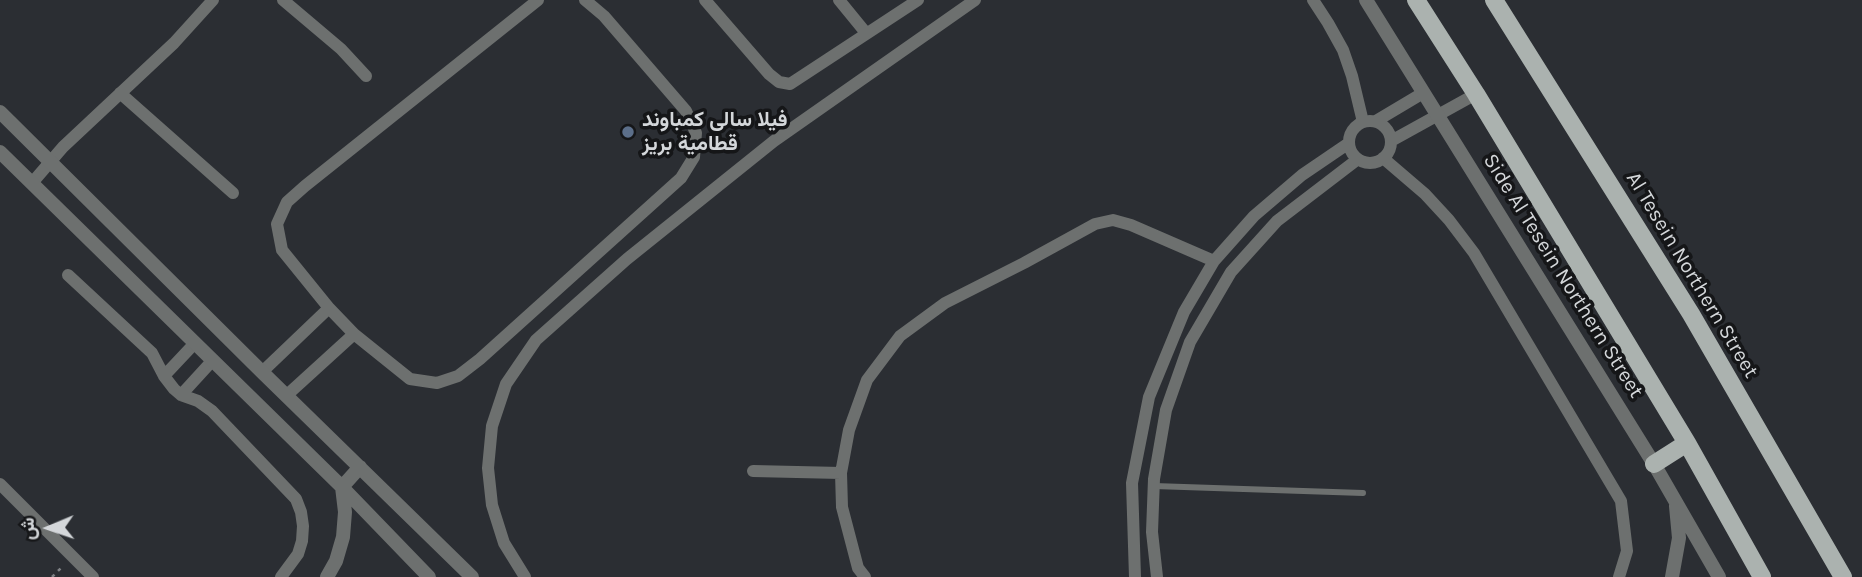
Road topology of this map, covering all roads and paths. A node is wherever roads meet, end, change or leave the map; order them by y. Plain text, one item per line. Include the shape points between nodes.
1 (213, 0) edge
2 (283, 0) edge
3 (538, 0) edge
4 (585, 0) edge
5 (705, 0) edge
6 (839, 0) edge
7 (918, 0) edge
8 (975, 0) edge
9 (1313, 0) edge
10 (1366, 0) edge
11 (1416, 0) edge
12 (1494, 0) edge
13 (866, 33) junction
14 (366, 76) dead end
15 (120, 93) junction
16 (1423, 93) junction
17 (1476, 94) junction
18 (0, 112) edge
19 (1439, 116) junction
20 (1369, 122) junction
21 (1391, 141) junction
22 (1349, 143) junction
23 (0, 152) edge
24 (1383, 158) junction
25 (1358, 159) junction
26 (51, 161) junction
27 (32, 183) junction
28 (233, 193) dead end
29 (1214, 261) junction
30 (68, 275) dead end
31 (329, 309) junction
32 (354, 334) junction
33 (195, 343) junction
34 (213, 360) junction
35 (262, 372) junction
36 (164, 376) junction
37 (181, 394) junction
38 (287, 395) junction
39 (1687, 443) junction
40 (1654, 464) junction
41 (360, 467) junction
42 (753, 471) dead end
43 (841, 473) junction
44 (0, 484) edge
45 (1154, 486) junction
46 (342, 487) junction
47 (1363, 493) dead end
48 (1675, 498) junction
49 (466, 575) edge
50 (93, 577) edge
51 (281, 577) edge
52 (327, 577) edge
53 (429, 577) edge
54 (525, 577) edge
55 (865, 577) edge
56 (1135, 577) edge
57 (1157, 577) edge
58 (1619, 577) edge
59 (1672, 577) edge
60 (1719, 577) edge
61 (1762, 577) edge
62 (1843, 577) edge

1 - 15 street
2 - 14 street
3 - 31 street via 287,202 277,224 282,250
4 - 32 street via 686,111 696,133 694,157 681,178 458,376 437,383 410,379
5 - 13 street via 779,82 790,84
6 - 13 street
7 - 13 street
8 - 54 street via 774,141 627,259 536,340 506,384 492,426 488,468 492,505 504,543
9 - 20 street via 1343,50
10 - 16 street, Side Al Tesein Northern Street
11 - 17 main road
12 - 62 main road, Al Tesein Northern Street via 1691,314
15 - 26 street
15 - 28 street
16 - 19 street, Side Al Tesein Northern Street
16 - 20 street
17 - 19 street
17 - 39 main road
18 - 26 street
19 - 21 street
19 - 40 street, Side Al Tesein Northern Street
20 - 21 street via 1387,129
20 - 22 street via 1353,130
21 - 24 street
22 - 25 street
22 - 29 street via 1254,216
23 - 27 street
24 - 25 street via 1371,163
24 - 58 street via 1449,219 1474,254 1621,501 1627,551
25 - 45 street via 1277,221 1231,272 1190,342 1166,410
26 - 27 street
26 - 35 street
27 - 33 street
29 - 43 street via 1113,220 1095,224 945,303 900,336 867,380 849,430
29 - 56 street via 1184,312 1149,397 1132,483
30 - 36 street via 146,346
31 - 32 street
31 - 35 street
32 - 38 street
33 - 34 street
33 - 36 street
34 - 37 street
34 - 46 street
35 - 38 street
36 - 37 street
37 - 51 street via 212,411 296,499 302,541
38 - 41 street
39 - 40 main road
39 - 61 main road
40 - 48 street, Side Al Tesein Northern Street
41 - 46 street
41 - 49 street
42 - 43 street
43 - 55 street via 842,507
44 - 50 street
45 - 47 lane
45 - 57 street via 1152,532
46 - 52 street via 343,537
46 - 53 street
48 - 59 street via 1679,538
48 - 60 street, Side Al Tesein Northern Street

